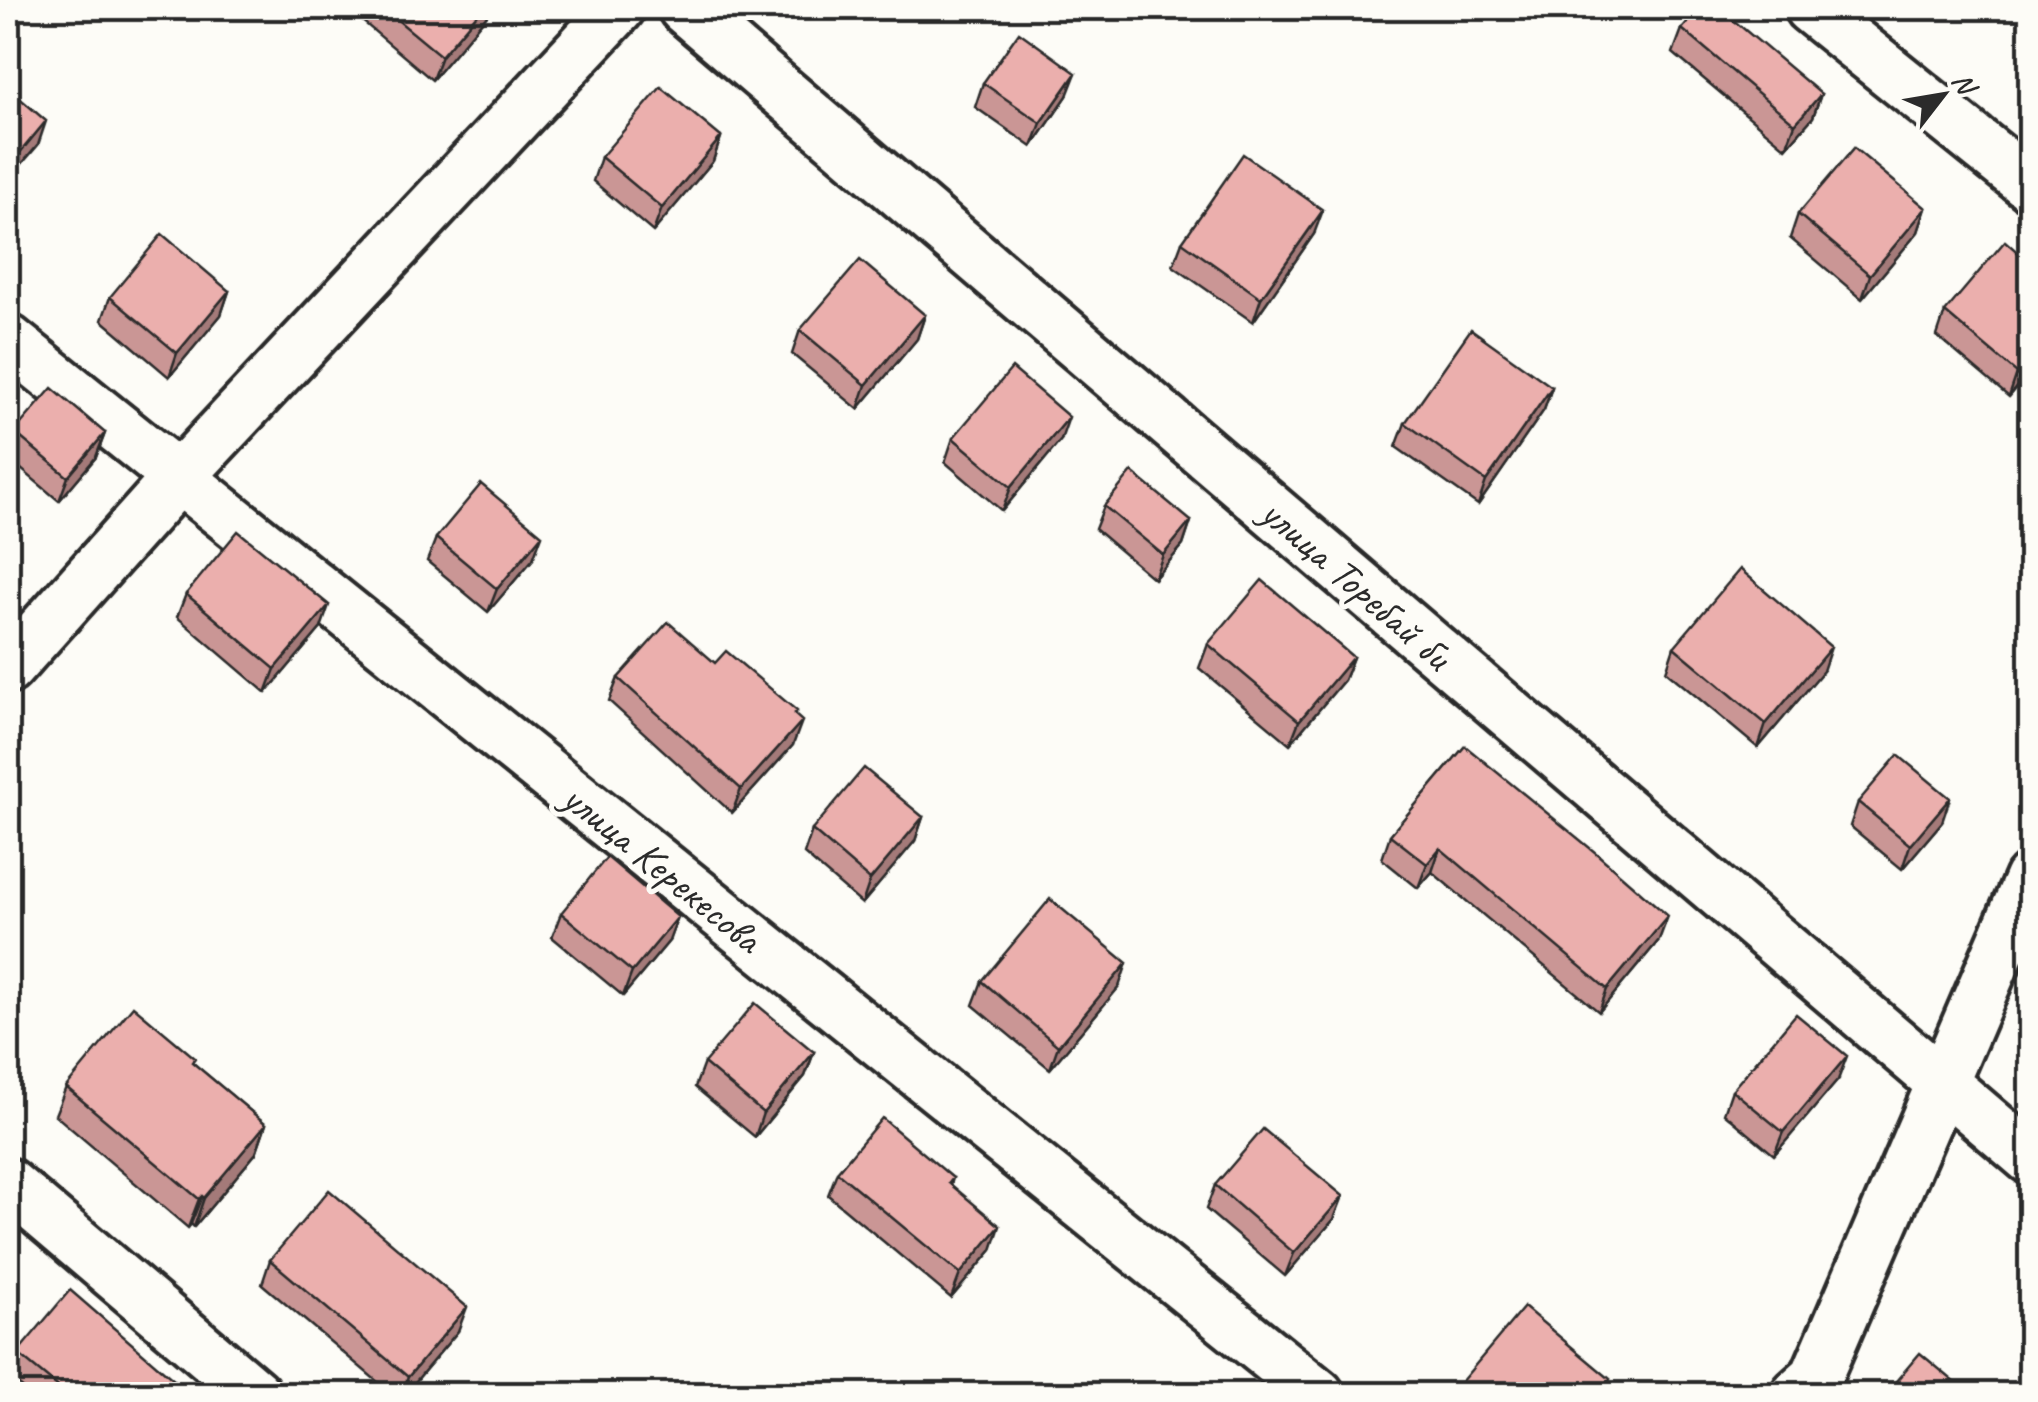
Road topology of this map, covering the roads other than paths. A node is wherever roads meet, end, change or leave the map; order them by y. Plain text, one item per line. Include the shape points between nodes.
1 (619, 8) edge
2 (684, 8) edge
3 (1810, 8) edge
4 (2030, 185) edge
5 (8, 340) edge
6 (178, 478) junction
7 (8, 668) edge
8 (2030, 879) edge
9 (1943, 1084) junction
10 (2030, 1158) edge
11 (8, 1184) edge
12 (256, 1394) edge
13 (1318, 1394) edge
14 (1797, 1394) edge

1 - 6 street
2 - 9 street, улица Торебай би
3 - 4 street
5 - 6 street, улица Керекесова
6 - 7 street
6 - 13 street, улица Керекесова
8 - 9 street
9 - 10 street, улица Торебай би
9 - 14 street via 1816,1377
11 - 12 street

